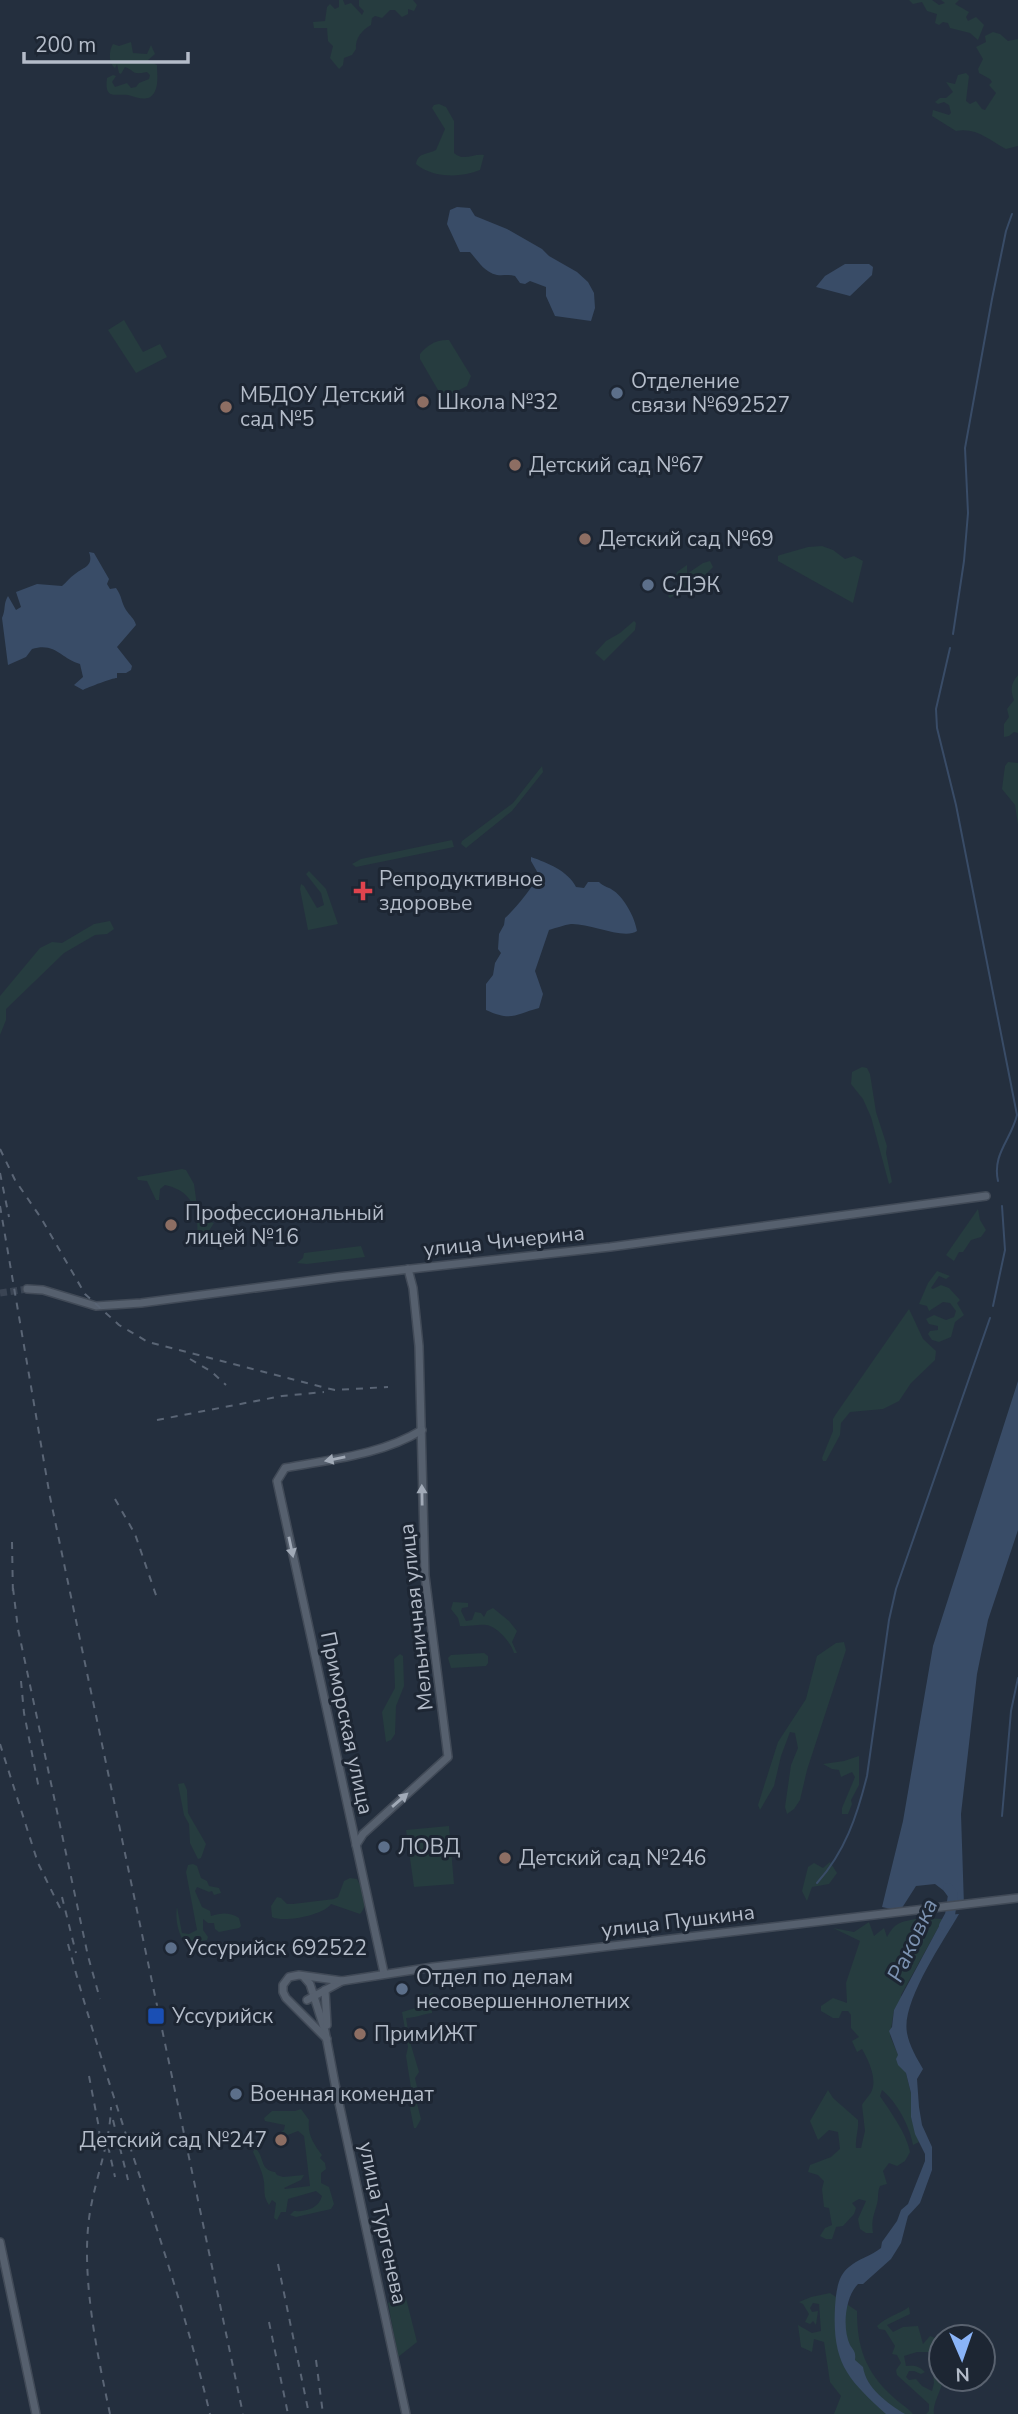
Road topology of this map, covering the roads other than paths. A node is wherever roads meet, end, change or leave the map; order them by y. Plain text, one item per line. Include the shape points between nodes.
1 (986, 1196) dead end
2 (408, 1269) junction
3 (27, 1289) tunnel mouth
4 (422, 1430) junction
5 (356, 1845) junction
6 (1018, 1898) edge
7 (384, 1973) junction
8 (304, 1977) junction
9 (342, 1981) junction
10 (311, 1989) junction
11 (325, 1990) junction
12 (307, 2000) junction
13 (291, 2003) junction
14 (327, 2039) junction
15 (0, 2242) edge
16 (36, 2414) edge
17 (406, 2414) edge

1 - 2 main road, улица Чичерина
2 - 3 main road, улица Чичерина via 96,1306
2 - 4 main road, Мельничная улица via 417,1325
5 -> 4 main road, Мельничная улица via 448,1757 425,1576
4 -> 5 main road, Приморская улица via 380,1450 285,1468 277,1480
5 - 7 main road, Приморская улица
6 - 7 main road, улица Пушкина
7 - 9 main road, улица Пушкина
8 - 9 main road, улица Пушкина
8 - 10 main road
8 - 13 main road via 294,1975 284,1983 284,1994
9 - 11 main road, улица Пушкина
10 - 12 main road
10 - 14 main road, улица Тургенева
11 - 12 main road, улица Пушкина
11 - 14 main road, улица Тургенева
12 - 13 main road
13 - 14 main road
14 - 17 main road, улица Тургенева
15 - 16 main road

